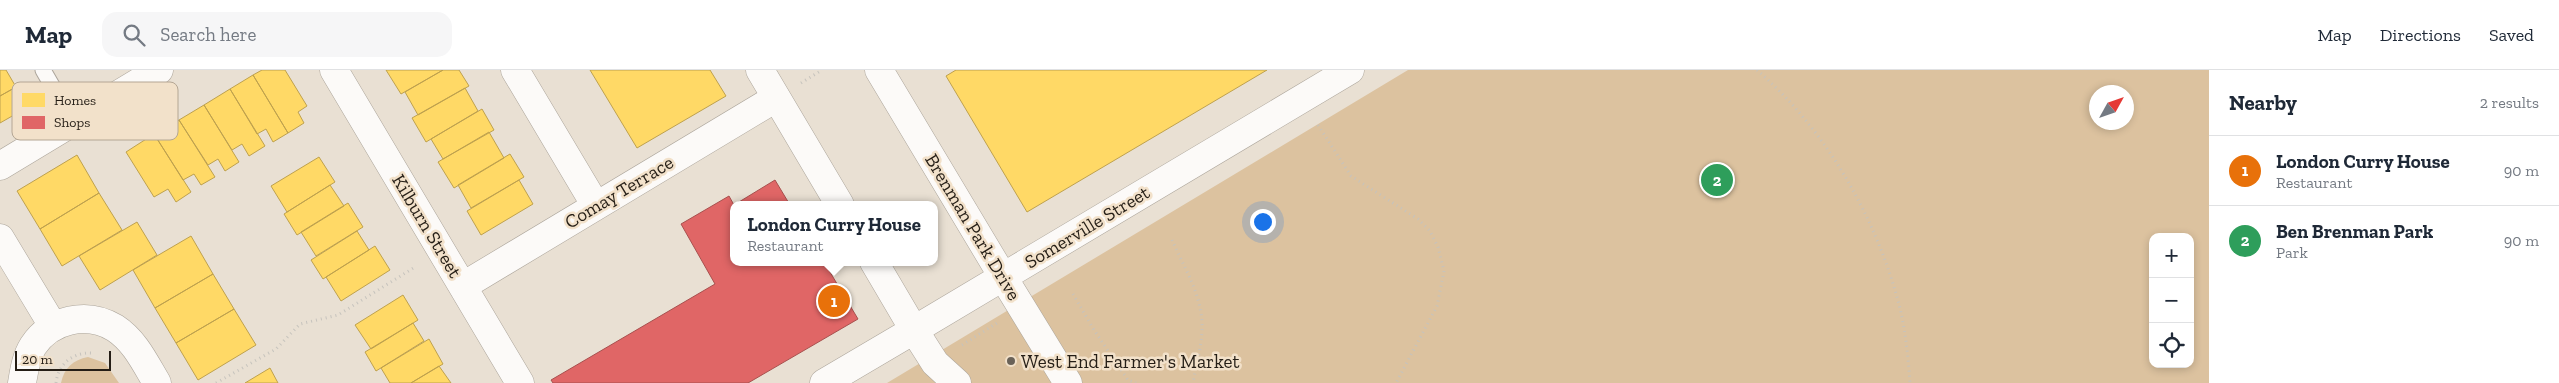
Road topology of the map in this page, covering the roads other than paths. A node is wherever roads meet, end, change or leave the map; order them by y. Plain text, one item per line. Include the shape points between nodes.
1 (43, 70) edge
2 (159, 70) edge
3 (334, 70) edge
4 (515, 70) edge
5 (760, 70) edge
6 (879, 70) edge
7 (1350, 70) edge
8 (1322, 77) edge
9 (50, 82) edge
10 (139, 82) edge
11 (776, 98) junction
12 (43, 140) edge
13 (0, 166) edge
14 (838, 201) edge
15 (596, 206) junction
16 (0, 238) edge
17 (876, 266) edge
18 (1003, 277) junction
19 (463, 286) junction
20 (53, 326) junction
21 (914, 330) junction
22 (22, 383) edge
23 (157, 383) edge
24 (520, 383) edge
25 (824, 383) edge
26 (957, 383) edge
27 (1068, 383) edge

1 - 9 lane
2 - 10 street
3 - 19 street, Kilburn Street
4 - 15 street
5 - 11 street
6 - 18 street, Brenman Park Drive
7 - 8 street, Somerville Street
8 - 18 street, Somerville Street via 1302,99
11 - 14 street
11 - 15 street, Comay Terrace
12 - 13 street
15 - 19 street, Comay Terrace
16 - 20 street
17 - 21 street
18 - 21 street, Somerville Street
18 - 27 street, Brenman Park Drive
19 - 24 street, Kilburn Street
20 - 22 street via 32,347
20 - 23 street via 88,319 115,328 137,349
21 - 25 street, Somerville Street
21 - 26 street via 935,363

